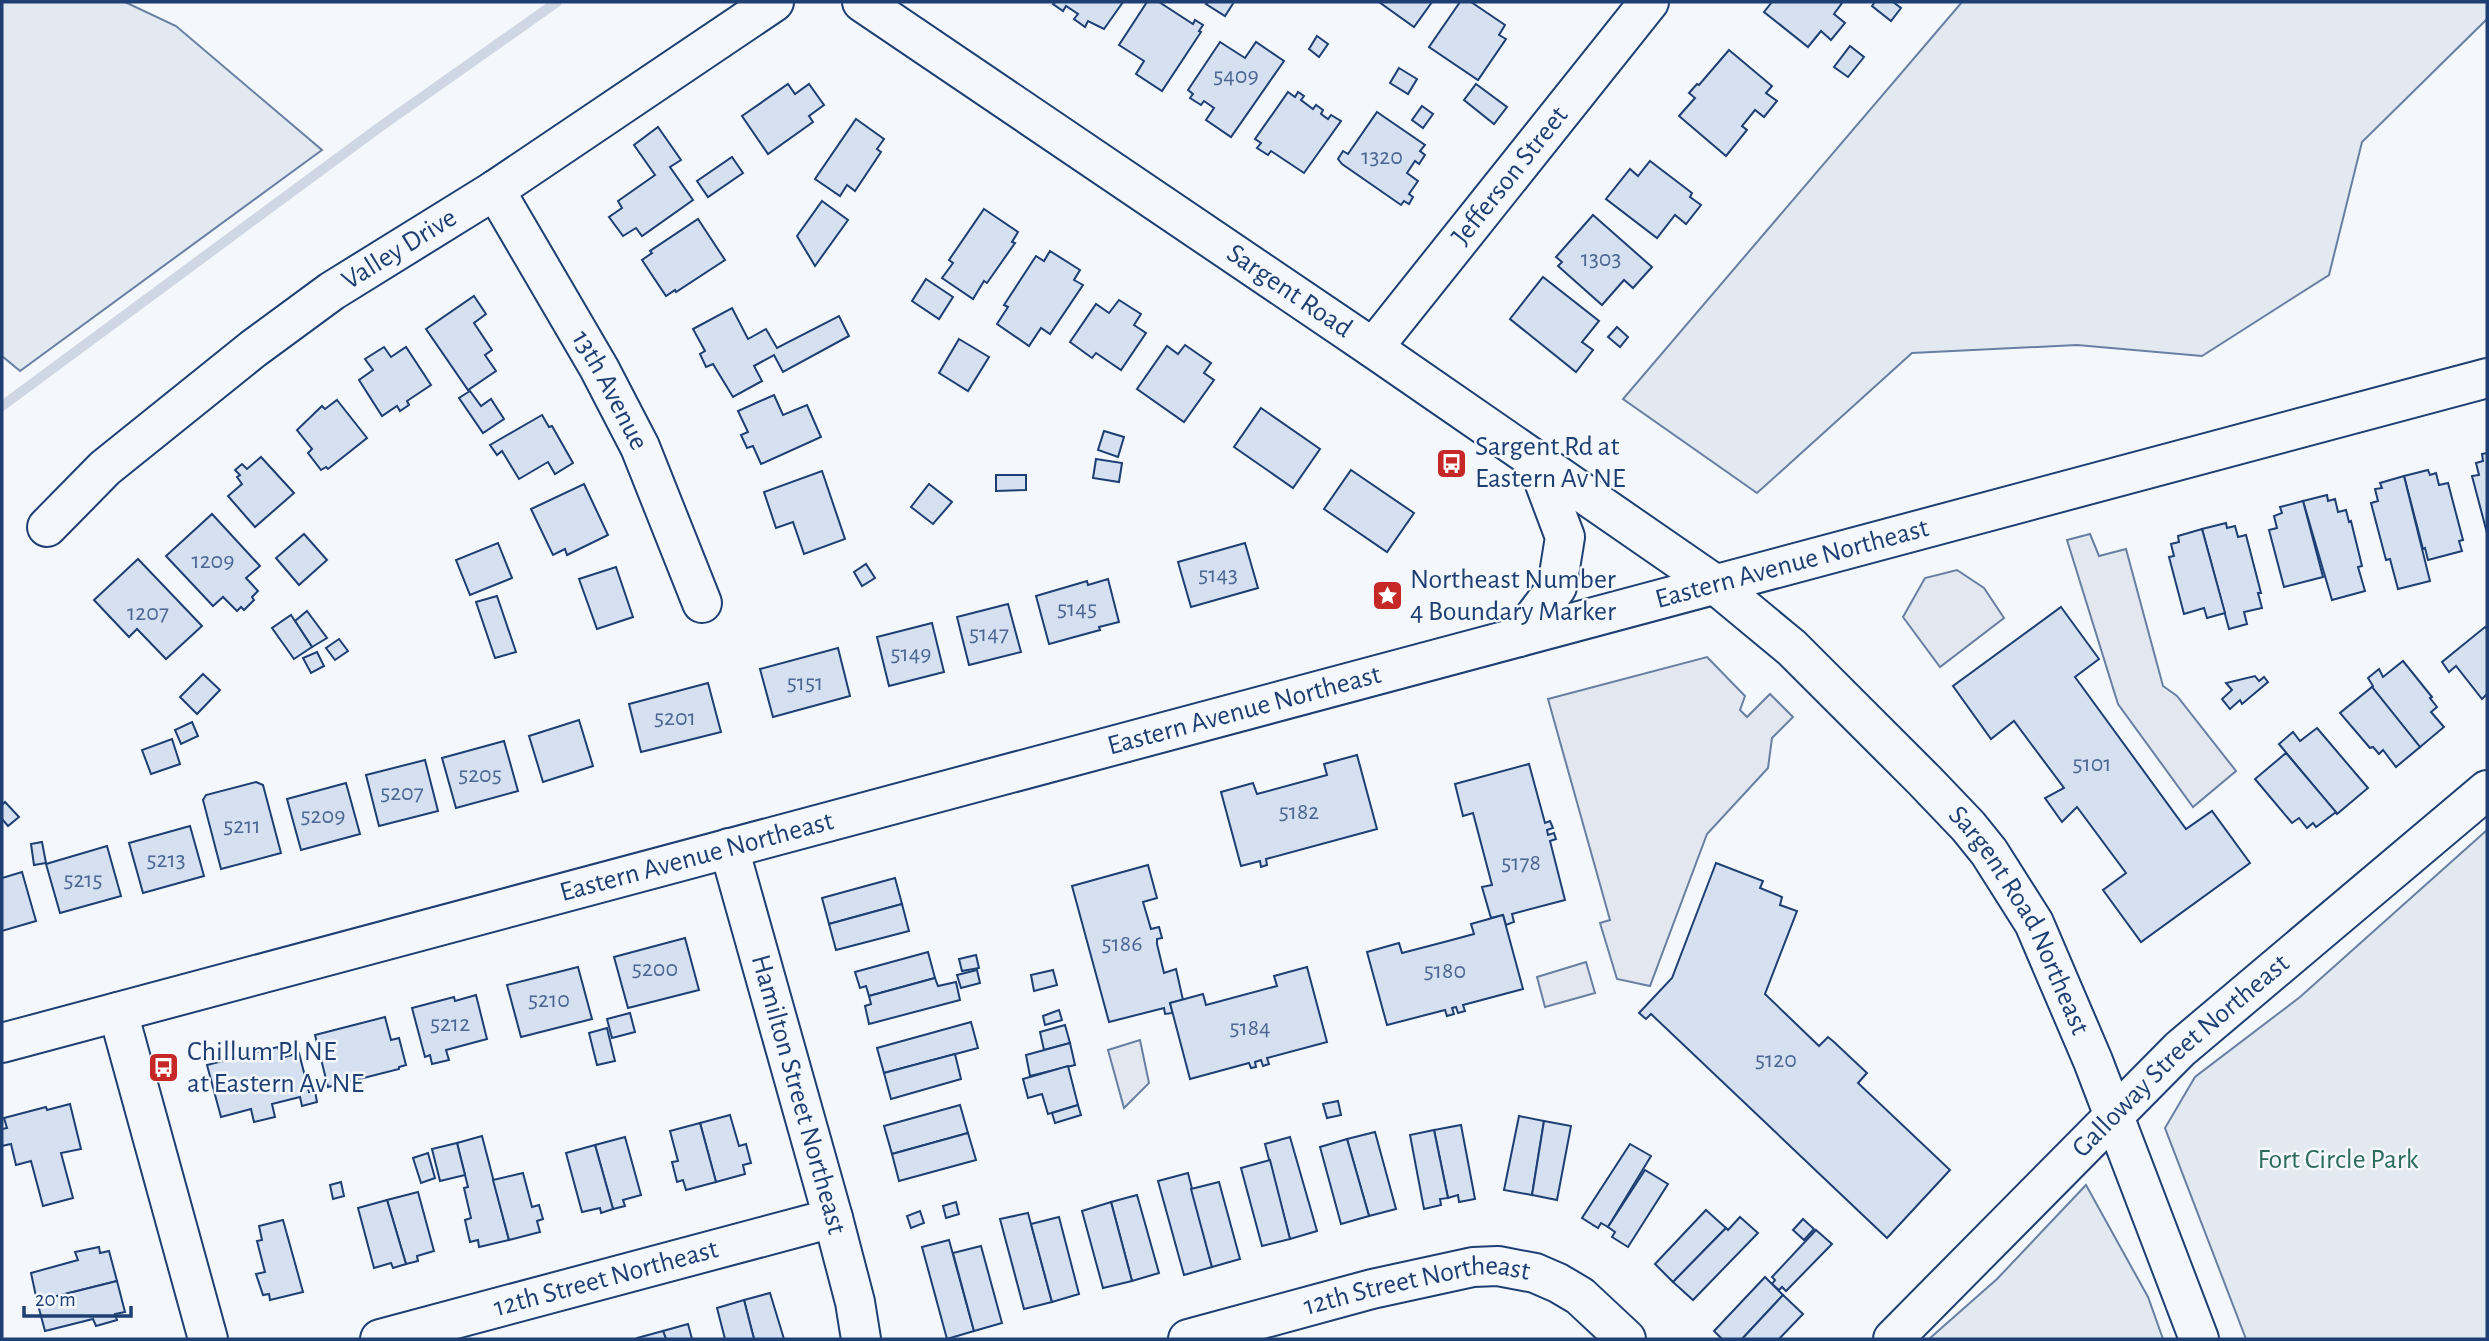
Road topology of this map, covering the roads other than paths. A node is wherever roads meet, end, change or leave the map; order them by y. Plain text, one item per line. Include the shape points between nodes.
1 (774, 2) edge
2 (862, 2) edge
3 (1641, 4) edge
4 (495, 190) junction
5 (1373, 348) junction
6 (2487, 378) edge
7 (1536, 460) junction
8 (47, 527) dead end
9 (1716, 584) junction
10 (702, 603) dead end
11 (1519, 637) junction
12 (2487, 790) edge
13 (729, 848) junction
14 (118, 1012) junction
15 (2, 1043) edge
16 (2114, 1115) junction
17 (832, 1218) junction
18 (208, 1339) edge
19 (380, 1339) edge
20 (861, 1339) edge
21 (1188, 1339) edge
22 (1626, 1339) edge
23 (1893, 1339) edge
24 (2199, 1339) edge

1 - 4 street, Valley Drive
2 - 5 street, Sargent Road
3 - 5 street, Jefferson Street
4 - 8 street, Valley Drive via 332,291 253,349 105,468
4 - 10 street, 13th Avenue via 640,447
5 - 7 street, Sargent Road
6 - 9 street, Eastern Avenue Northeast
7 - 9 street, Sargent Road
7 - 11 street via 1565,537 1557,587
9 - 11 street, Eastern Avenue Northeast
9 - 16 street, Sargent Road Northeast via 1807,663 1989,852 2034,923
11 - 13 street, Eastern Avenue Northeast
12 - 16 street, Galloway Street Northeast via 2180,1049
13 - 14 street, Eastern Avenue Northeast
13 - 17 street, Hamilton Street Northeast
14 - 15 street, Eastern Avenue Northeast
14 - 18 street
16 - 23 street, Galloway Street Northeast
16 - 24 street, Sargent Road Northeast
17 - 19 street, 12th Street Northeast
17 - 20 street, Hamilton Street Northeast
21 - 22 street, 12th Street Northeast via 1372,1289 1498,1266 1558,1283 1580,1296

